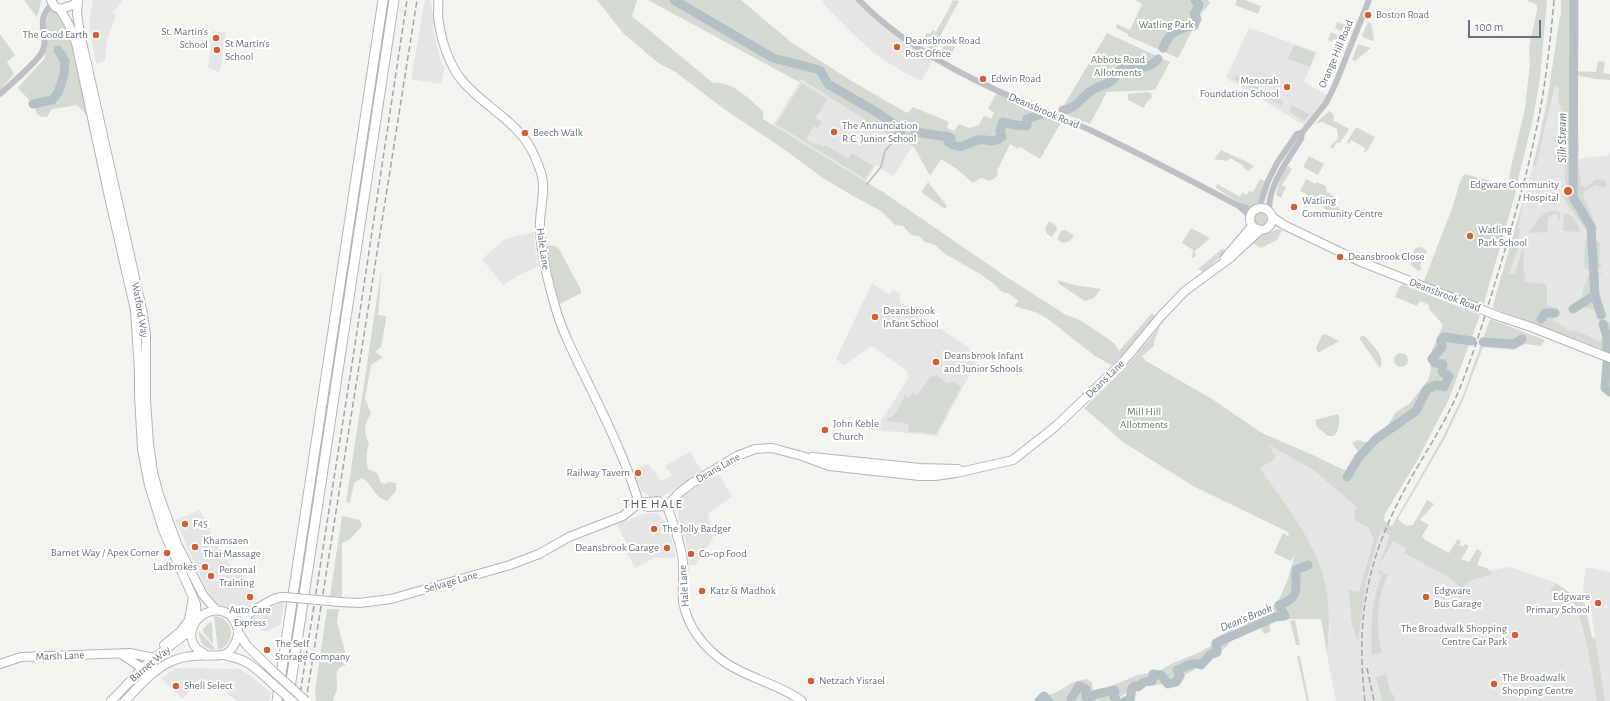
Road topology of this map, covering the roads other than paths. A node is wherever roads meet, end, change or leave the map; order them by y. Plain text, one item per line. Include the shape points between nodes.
1 (78, 0) edge
2 (859, 0) edge
3 (1369, 0) edge
4 (52, 1) edge
5 (383, 1) edge
6 (437, 1) edge
7 (394, 2) edge
8 (60, 9) junction
9 (0, 94) edge
10 (1302, 133) junction
11 (1290, 144) junction
12 (1298, 144) junction
13 (1253, 211) junction
14 (1271, 215) junction
15 (1284, 225) junction
16 (1252, 226) junction
17 (1269, 226) junction
18 (1260, 230) junction
19 (1219, 265) junction
20 (1610, 358) edge
21 (639, 503) junction
22 (667, 506) junction
23 (193, 597) junction
24 (216, 610) junction
25 (252, 611) junction
26 (227, 614) junction
27 (197, 619) junction
28 (192, 629) junction
29 (238, 630) junction
30 (121, 654) junction
31 (224, 655) junction
32 (207, 656) junction
33 (154, 658) junction
34 (0, 664) edge
35 (142, 668) junction
36 (158, 669) junction
37 (111, 701) edge
38 (125, 701) edge
39 (277, 701) edge
40 (288, 701) edge
41 (292, 701) edge
42 (306, 701) edge
43 (802, 701) edge

1 - 8 main road via 73,5
1 - 24 main road, Watford Way via 80,33 142,309 146,334 146,400 159,495 177,544 203,595
2 - 13 street, Deansbrook Road via 895,32 965,75 1089,130
3 - 10 street, Orange Hill Road via 1326,103
4 - 8 main road
4 - 9 street via 43,17 43,51
5 - 39 highway
6 - 21 main road, Hale Lane via 435,9 446,50 454,68 465,84 522,134 539,166 543,184 540,231 555,308 606,421
7 - 40 highway
8 - 23 main road, Watford Way via 76,43 135,310 142,449 149,485 163,530
10 - 11 street, Orange Hill Road via 1297,134
10 - 12 street, Orange Hill Road
11 - 12 street
11 - 13 street, Orange Hill Road via 1268,181 1260,205
12 - 14 street, Orange Hill Road via 1274,185 1269,206
13 - 14 main road via 1264,208
13 - 16 main road via 1249,220
14 - 15 main road, Deansbrook Road
14 - 17 main road
15 - 17 main road, Deansbrook Road
15 - 20 main road, Deansbrook Road, bridge via 1359,261
16 - 18 main road
16 - 19 main road, Deans Lane
17 - 18 main road via 1265,230
18 - 19 main road, Deans Lane
19 - 22 main road, Deans Lane via 1185,291 1123,362 1056,426 1013,460 936,476 919,476 829,466 772,448 755,450 736,456 692,483
21 - 22 main road via 648,507
21 - 25 main road, Selvage Lane, bridge via 623,516 569,537 523,561 391,599 359,603 279,597
22 - 43 main road, Hale Lane via 680,544 687,618 699,637 726,662 751,677 787,691
23 - 27 main road, Watford Way
23 - 33 main road via 185,625 158,650
24 - 26 main road
24 - 27 main road via 209,611
25 - 26 main road, Selvage Lane
25 - 29 main road, Selvage Lane
26 - 29 main road via 232,617
27 - 28 main road
28 - 32 main road via 197,648
28 - 33 main road, Barnet Way
29 - 31 main road via 236,642
29 - 42 main road, bridge via 247,646
30 - 33 main road, Marsh Lane
30 - 34 main road, Marsh Lane via 21,657
30 - 35 main road
31 - 32 main road
31 - 41 main road, bridge via 248,662
32 - 36 main road, Barnet Way via 195,655 175,660
33 - 35 main road, Barnet Way
35 - 36 main road
35 - 37 main road, Barnet Way
36 - 38 main road, Barnet Way

